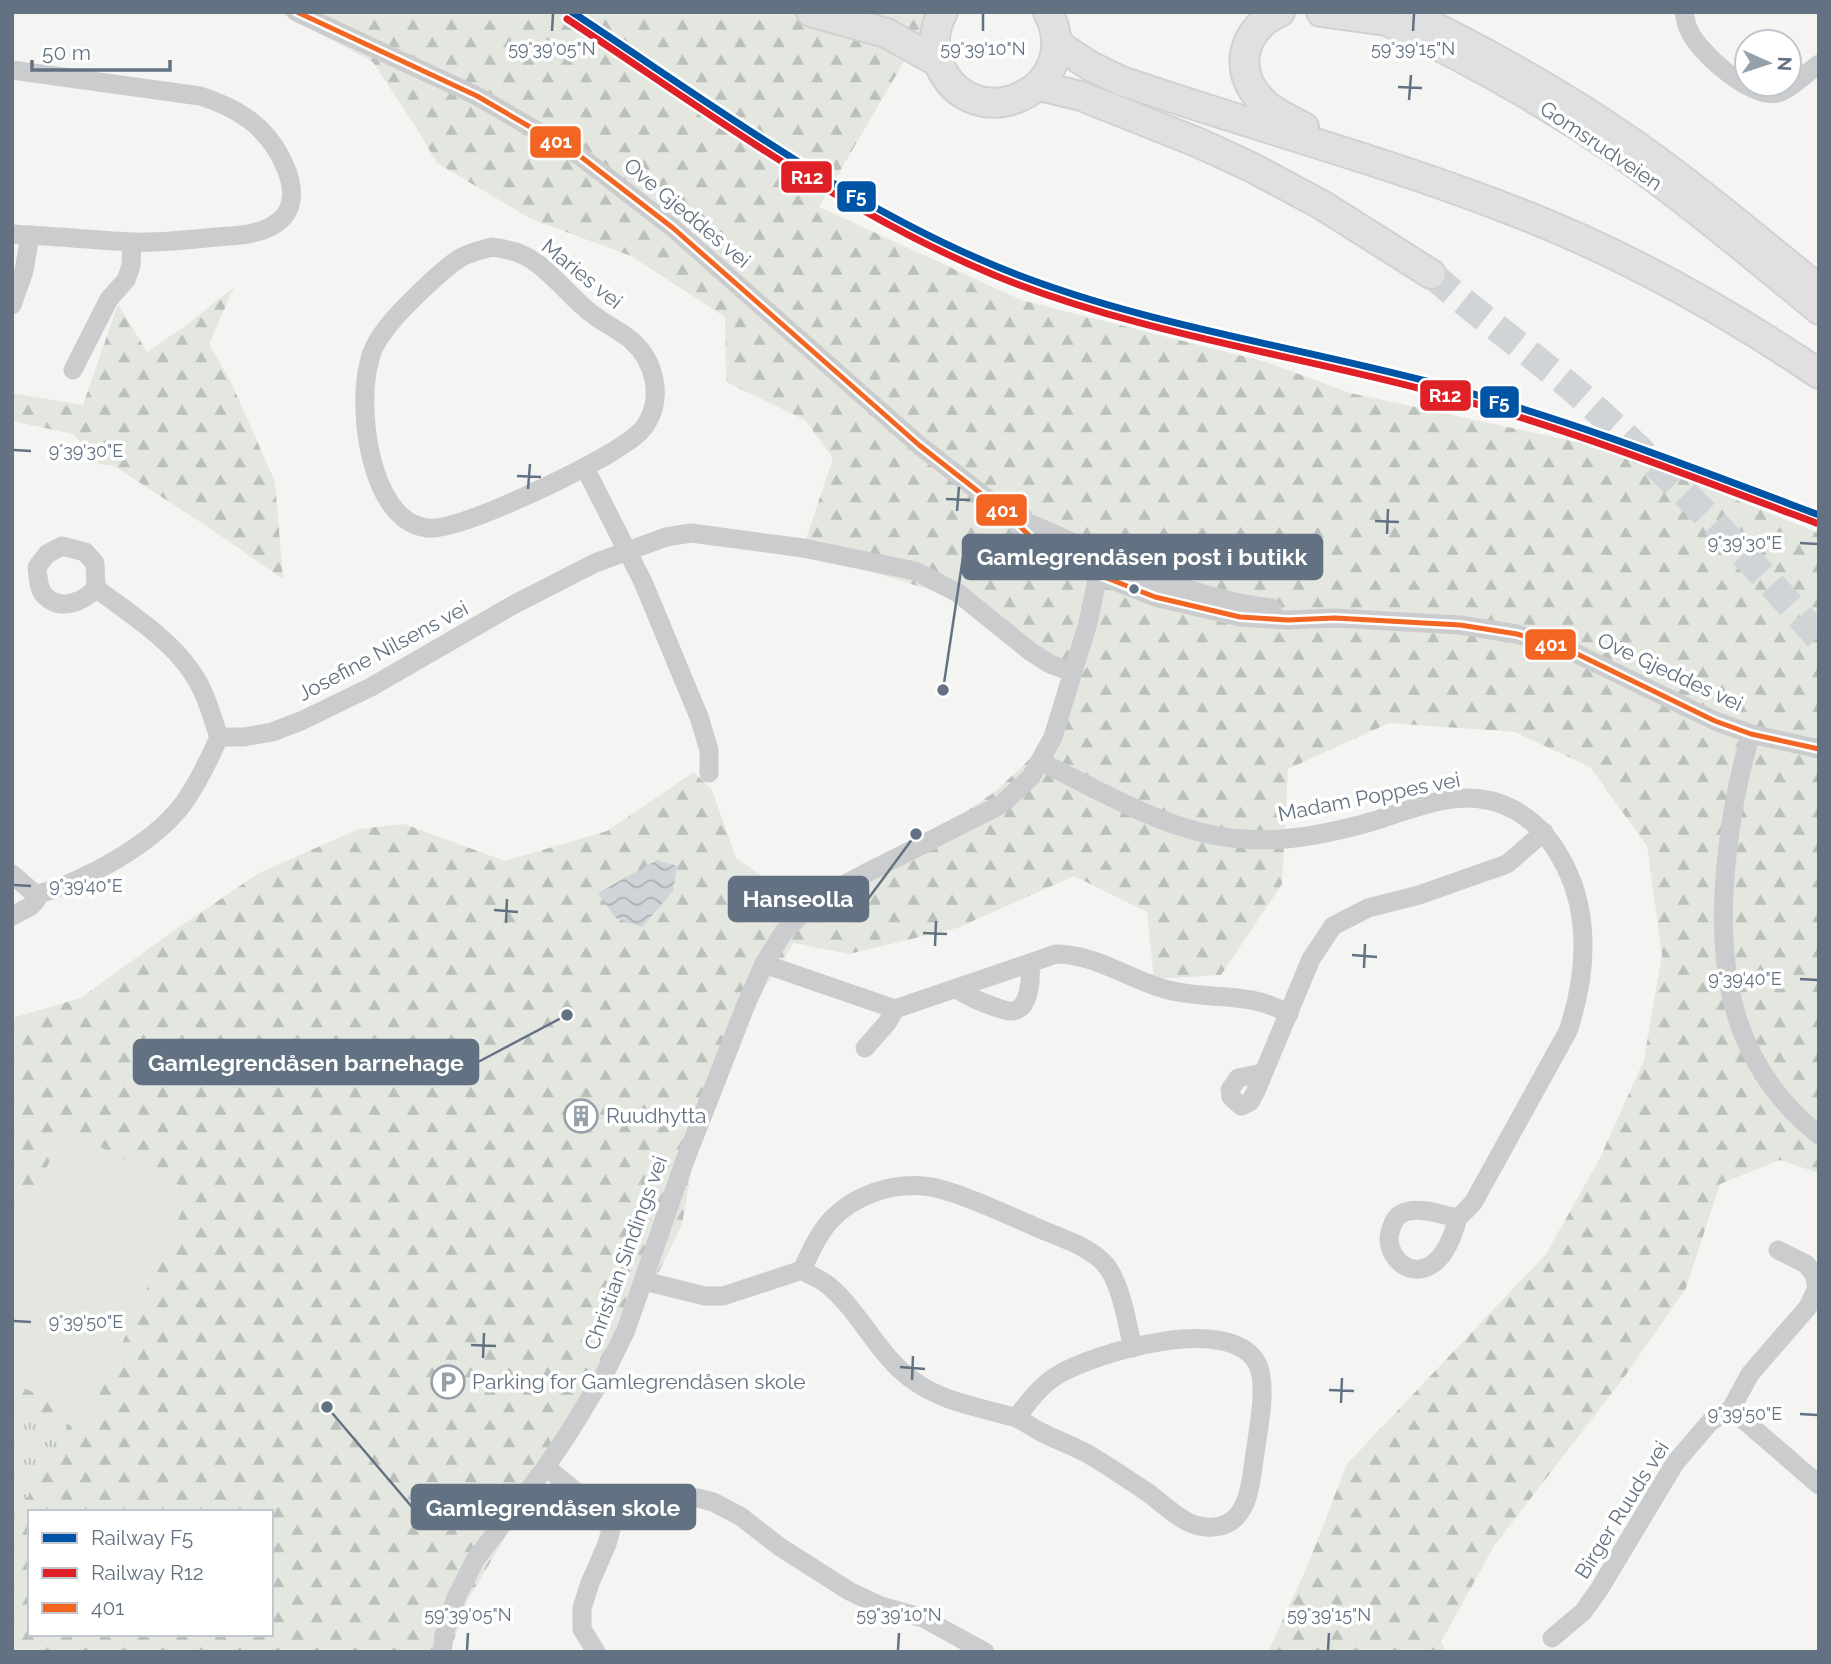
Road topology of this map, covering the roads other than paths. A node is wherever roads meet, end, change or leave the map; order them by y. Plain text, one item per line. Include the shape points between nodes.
1 (296, 12) edge
2 (811, 12) edge
3 (943, 12) edge
4 (1280, 12) edge
5 (1321, 12) edge
6 (1409, 12) edge
7 (1684, 12) edge
8 (1370, 16) edge
9 (1057, 24) edge
10 (938, 62) junction
11 (1819, 64) edge
12 (12, 70) edge
13 (1039, 86) junction
14 (1372, 161) junction
15 (21, 234) edge
16 (132, 242) junction
17 (1431, 274) tunnel mouth
18 (1819, 287) edge
19 (12, 304) edge
20 (1819, 312) edge
21 (73, 370) dead end
22 (1819, 374) edge
23 (585, 468) junction
24 (626, 549) junction
25 (1108, 573) junction
26 (96, 589) dead end
27 (1072, 672) junction
28 (1751, 734) junction
29 (219, 737) junction
30 (1819, 748) edge
31 (1041, 762) junction
32 (709, 774) dead end
33 (1544, 832) junction
34 (12, 874) edge
35 (36, 895) junction
36 (12, 916) edge
37 (1030, 963) junction
38 (764, 964) junction
39 (957, 989) junction
40 (895, 1009) junction
41 (1289, 1014) junction
42 (865, 1048) dead end
43 (1263, 1073) dead end
44 (1819, 1135) edge
45 (1458, 1219) dead end
46 (1778, 1250) dead end
47 (802, 1270) junction
48 (644, 1281) junction
49 (1818, 1288) edge
50 (1133, 1348) junction
51 (1731, 1409) junction
52 (1016, 1418) junction
53 (545, 1467) junction
54 (1819, 1485) edge
55 (613, 1522) junction
56 (1552, 1637) dead end
57 (442, 1652) edge
58 (596, 1652) edge
59 (985, 1652) edge

1 - 25 street, Ove Gjeddes vei via 477,96 580,156 673,228 919,444 1007,514
2 - 10 highway via 886,33
3 - 10 highway via 936,32
4 - 14 highway via 1262,24 1247,45 1243,63 1254,92 1274,111
5 - 8 highway
6 - 18 main road, Gomsrudveien via 1513,66 1630,139
7 - 11 street via 1688,29 1703,51 1745,86 1779,93
8 - 20 main road, Gomsrudveien via 1503,83 1619,155
9 - 13 highway via 1052,67
9 - 14 highway via 1092,67 1119,80
10 - 13 highway via 955,88 982,102 1012,101
12 - 16 street via 200,96 245,115 275,146 292,191 290,206 280,221 263,231 234,236
13 - 17 highway via 1081,96 1251,167 1322,205
14 - 22 highway via 1513,210 1590,243 1726,313
15 - 16 street
15 - 19 street via 24,271
16 - 21 street via 126,280 108,299
23 - 23 street, Maries vei via 445,528 412,524 390,505 368,434 365,390 369,362 387,327 460,258 492,247 526,256 591,313 631,340 652,368 655,397 645,426
23 - 24 street
24 - 27 street, Josefine Nilsens vei via 691,533 803,548 915,571 958,593 1031,652
24 - 29 street, Josefine Nilsens vei via 301,721 272,732
24 - 32 street via 699,717 709,750
25 - 27 street, Christian Sindings vei
25 - 28 street, Ove Gjeddes vei via 1335,618 1460,625 1517,634 1571,651 1697,713
26 - 29 street via 166,643 191,670
27 - 31 street, Christian Sindings vei
28 - 30 street, Ove Gjeddes vei
28 - 44 street via 1733,799 1724,884 1722,934 1728,988 1762,1071 1788,1106
29 - 35 street via 181,806 153,834 88,876
31 - 33 street, Madam Poppes vei via 1190,831 1212,836 1245,840 1305,836 1465,797 1506,806
31 - 38 street, Christian Sindings vei via 1002,804 847,883 808,908 783,933
33 - 41 street via 1507,864 1368,908 1333,926 1311,960
33 - 45 street, Madam Poppes vei via 1571,877 1578,901 1584,947 1577,1007 1557,1055 1473,1203
34 - 35 street
35 - 36 street via 31,906
37 - 39 street
37 - 39 street via 1026,999 1015,1011 971,999
37 - 41 street via 1072,954 1169,990 1271,1004
38 - 40 street
38 - 48 street, Christian Sindings vei via 684,1163
39 - 40 street
40 - 42 street
41 - 43 street
46 - 49 street, Birger Ruuds vei via 1806,1264
47 - 48 street via 723,1296
47 - 50 street via 832,1219 853,1202 876,1192 925,1186 1085,1248 1105,1264 1116,1285
47 - 52 street via 830,1287 895,1366 914,1381 934,1393
48 - 53 street, Christian Sindings vei via 605,1373
49 - 51 street, Birger Ruuds vei via 1808,1307 1750,1374
50 - 52 street via 1097,1357 1055,1376
50 - 52 street via 1201,1337 1228,1342 1258,1364 1260,1413 1251,1484 1233,1521 1223,1526 1193,1524 1087,1453
51 - 54 street
51 - 56 street, Birger Ruuds vei via 1710,1422 1675,1463 1600,1588 1583,1612
53 - 55 street
53 - 57 street, Christian Sindings vei via 475,1560 456,1598
55 - 58 street via 582,1608 582,1629
55 - 59 street via 681,1499 713,1502 849,1591 923,1618

